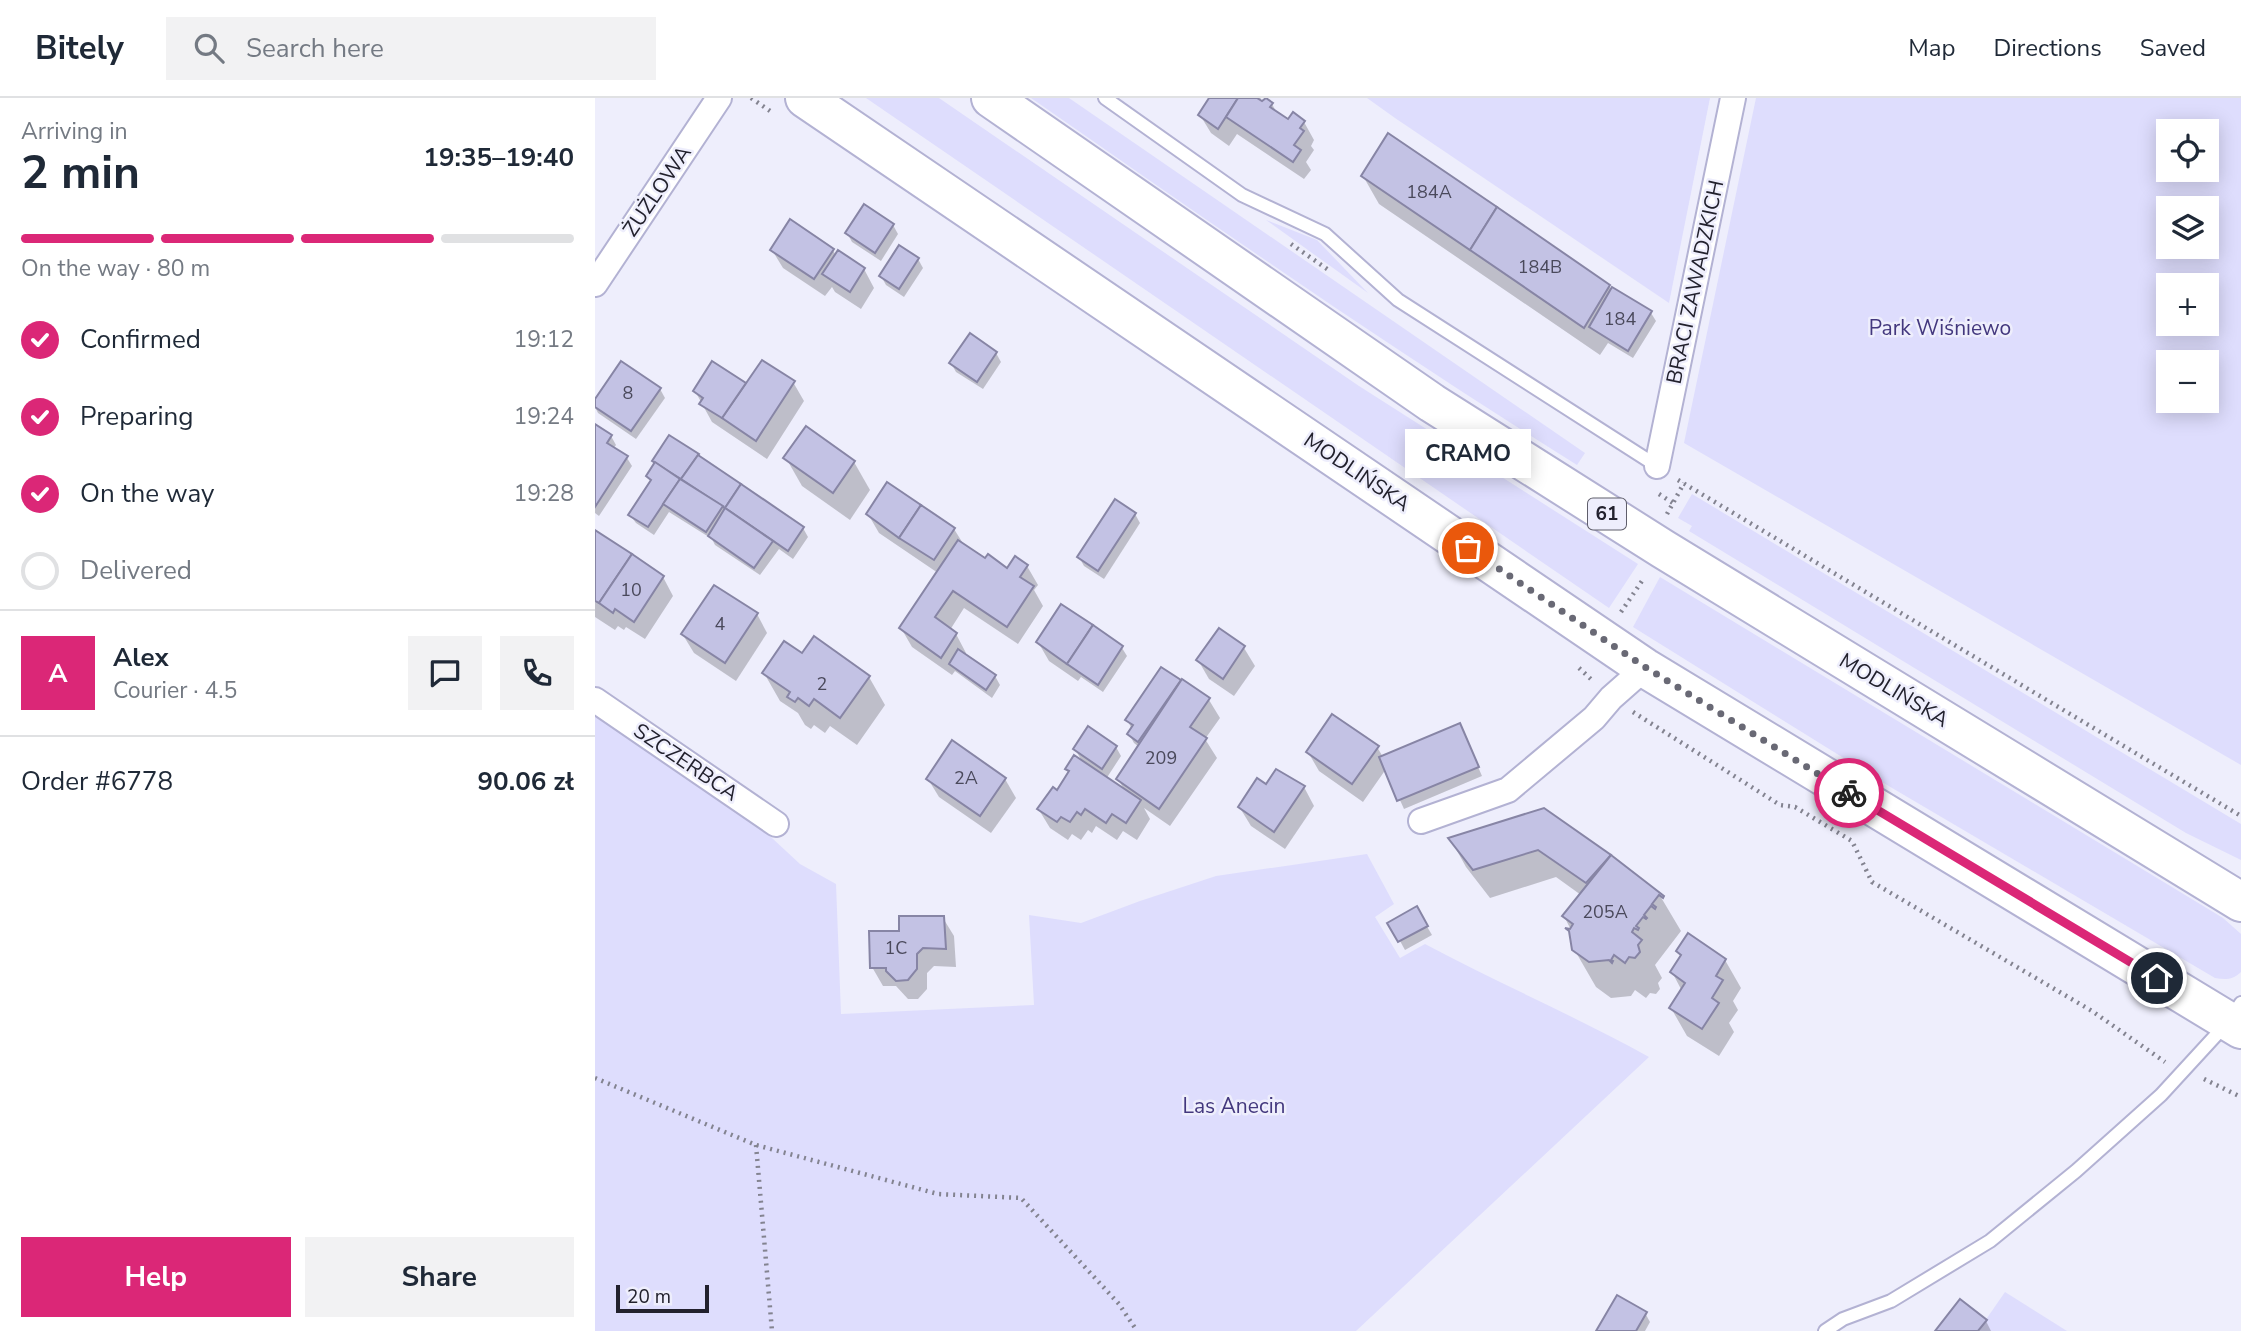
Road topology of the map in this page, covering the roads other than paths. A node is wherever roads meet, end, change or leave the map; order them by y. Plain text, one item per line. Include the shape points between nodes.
1 (719, 98) edge
2 (805, 98) edge
3 (991, 98) edge
4 (1105, 98) edge
5 (1733, 98) edge
6 (595, 284) edge
7 (1657, 466) joint
8 (1645, 667) junction
9 (595, 700) edge
10 (1421, 821) dead end
11 (776, 824) dead end
12 (2241, 902) edge
13 (2237, 1018) edge
14 (1825, 1331) edge

1 - 6 street, ŻUŻLOWA
2 - 8 main road, MODLIŃSKA
3 - 12 main road, MODLIŃSKA / 61 via 1432,403
4 - 7 lane via 1242,195 1325,234 1398,300
5 - 7 street, BRACI ZAWADZKICH
8 - 10 street via 1594,718 1508,790
8 - 13 main road, MODLIŃSKA
9 - 11 street, SZCZERBCA
13 - 14 lane via 2161,1095 1990,1241 1891,1301

